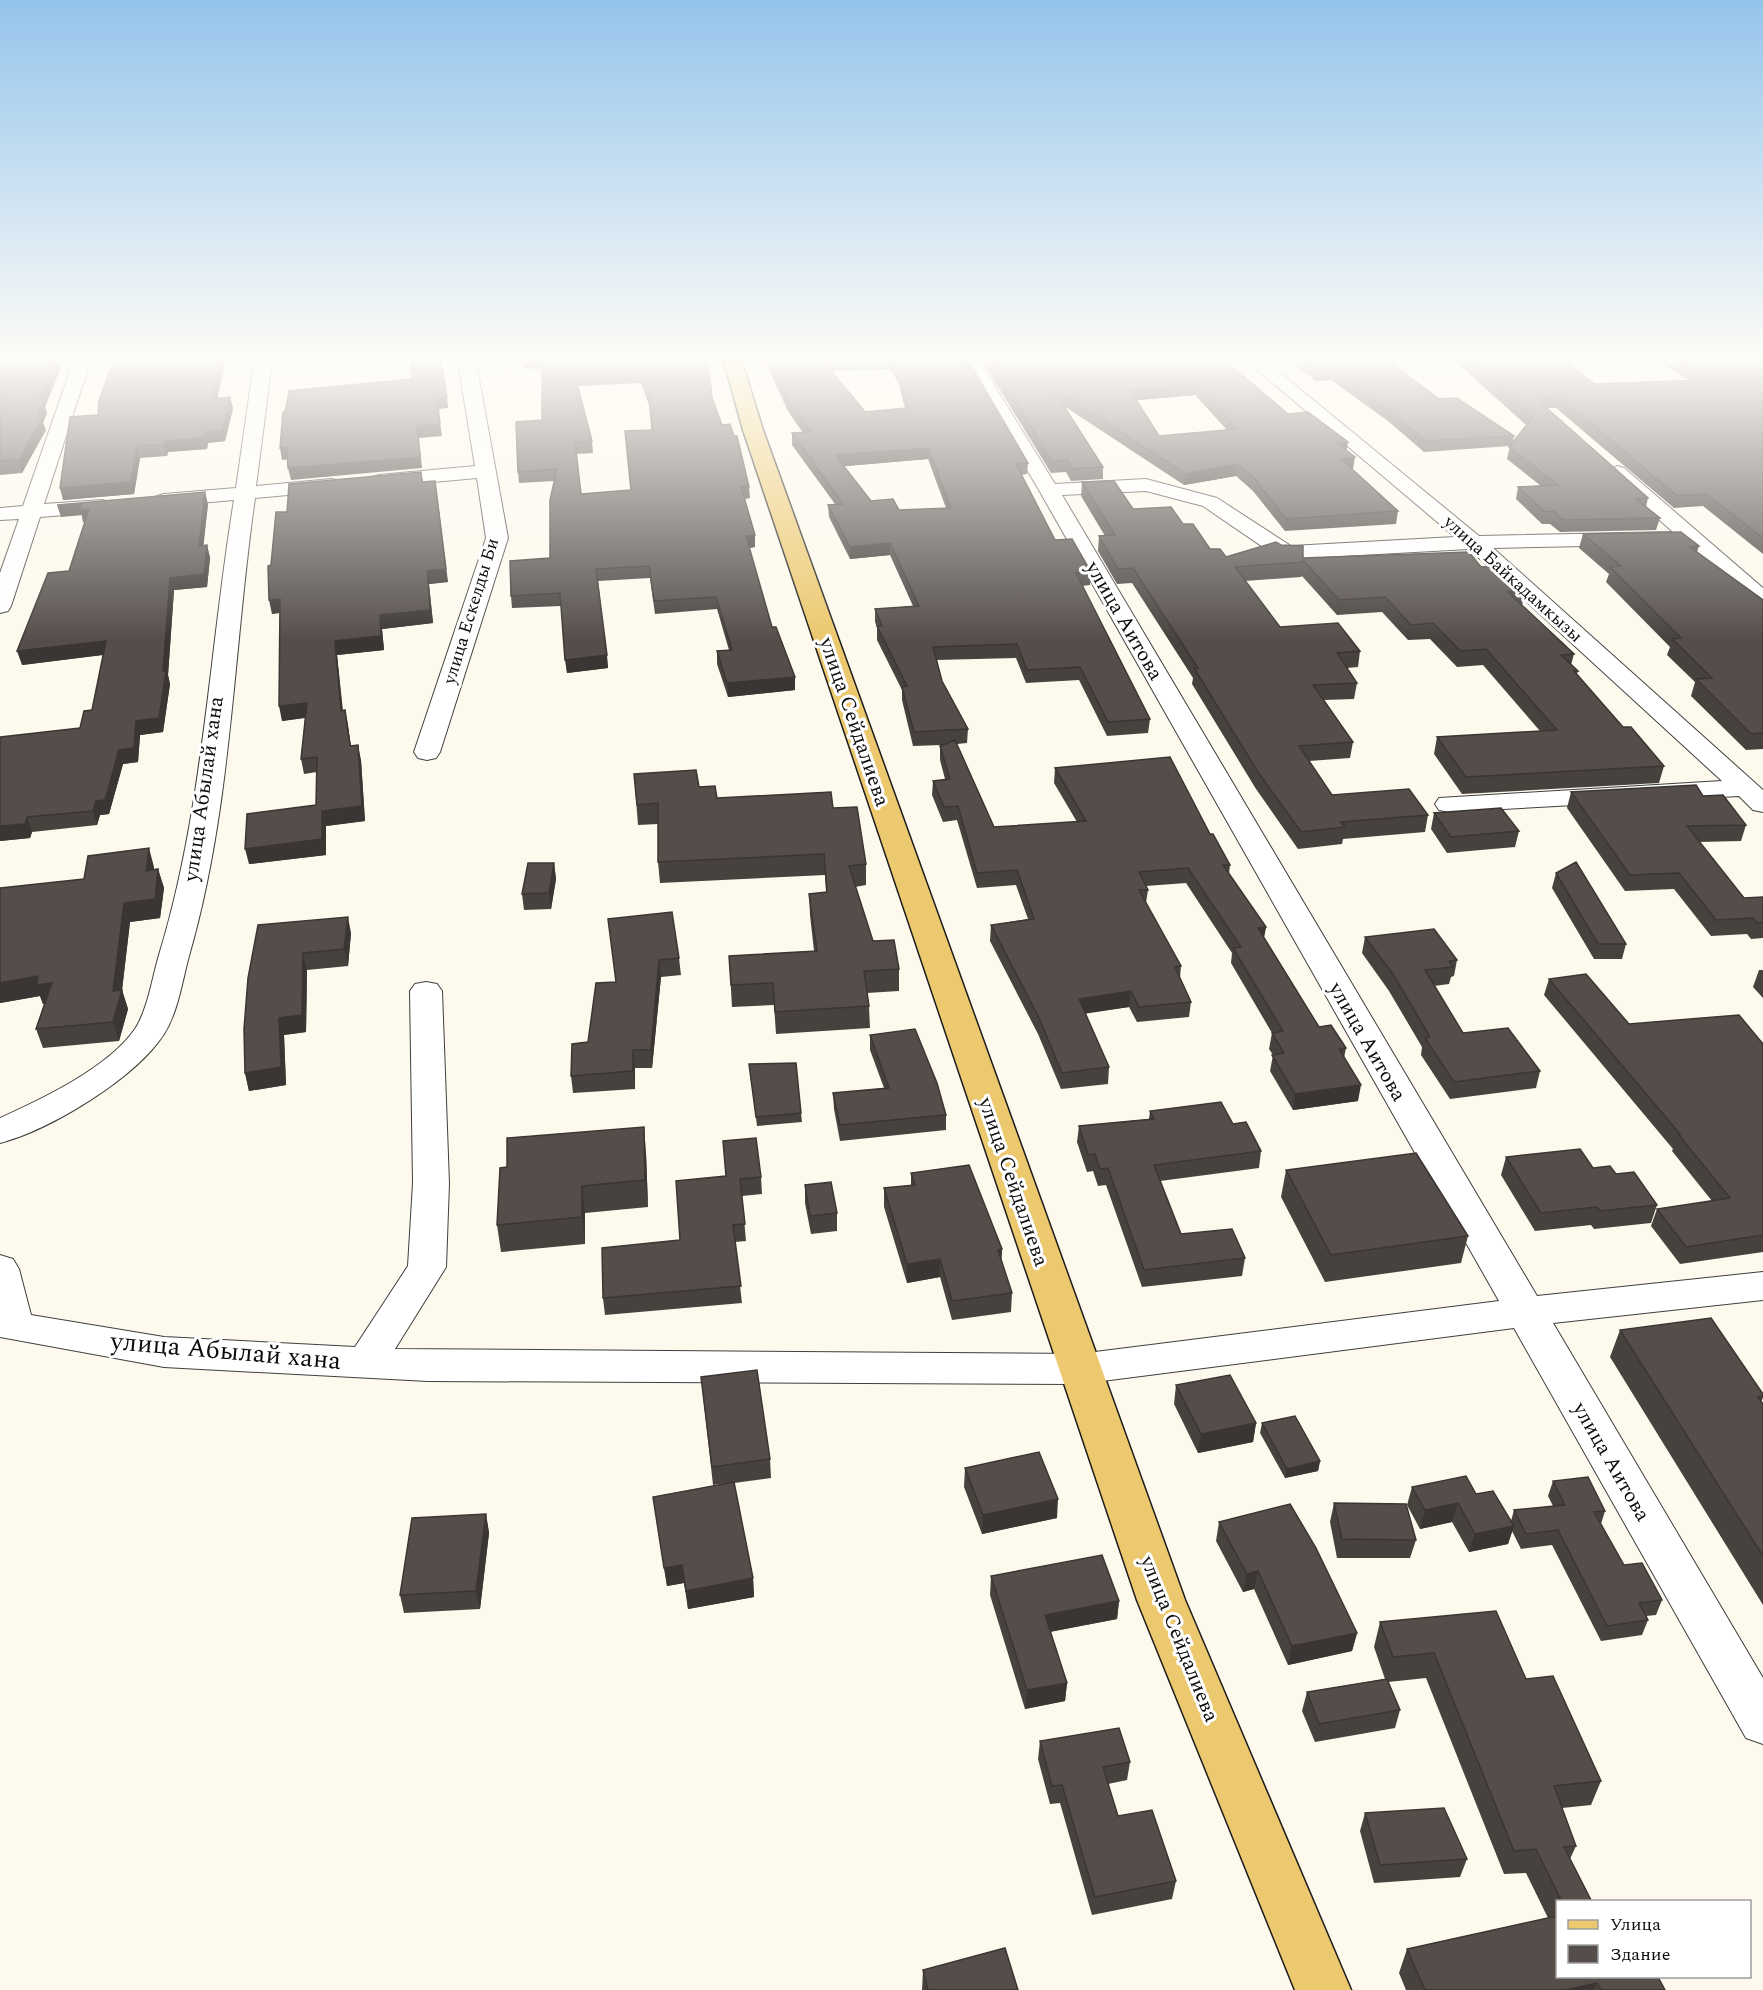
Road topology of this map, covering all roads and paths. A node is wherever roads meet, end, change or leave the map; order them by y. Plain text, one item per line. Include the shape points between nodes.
1 (51, 455) edge
2 (251, 455) edge
3 (483, 455) edge
4 (762, 455) edge
5 (1028, 455) edge
6 (1368, 455) edge
7 (1604, 460) edge
8 (486, 471) junction
9 (1049, 490) junction
10 (243, 494) junction
11 (149, 502) edge
12 (126, 504) edge
13 (32, 512) junction
14 (0, 514) edge
15 (1692, 538) junction
16 (1474, 542) junction
17 (1763, 600) edge
18 (0, 606) edge
19 (427, 752) dead end
20 (1754, 796) edge
21 (1449, 804) dead end
22 (426, 991) dead end
23 (0, 1132) edge
24 (0, 1269) edge
25 (1763, 1286) edge
26 (1524, 1312) junction
27 (366, 1363) junction
28 (1078, 1370) junction
29 (1763, 1722) edge
30 (1323, 1990) edge

1 - 13 street
2 - 10 street, улица Абылай хана
3 - 8 street, улица Ескелды Би
4 - 28 main road, улица Сейдалиева
5 - 9 street, улица Аитова
6 - 16 street, улица Байкадамкызы
7 - 15 street
8 - 10 street
8 - 19 street, улица Ескелды Би via 498,538
9 - 16 street via 1146,485 1210,502 1287,554
9 - 26 street, улица Аитова
10 - 11 street
10 - 23 street, улица Абылай хана via 203,821 179,945 150,1030 133,1053 49,1110
12 - 13 street
13 - 14 street
13 - 18 street
15 - 16 street
15 - 17 street
16 - 20 street, улица Байкадамкызы
20 - 21 street
22 - 27 street via 431,1183 427,1267
24 - 27 street, улица Абылай хана via 14,1327 164,1352
25 - 26 street, улица Абылай хана
26 - 28 street, улица Абылай хана
26 - 29 street, улица Аитова
27 - 28 street, улица Абылай хана
28 - 30 main road, улица Сейдалиева via 1161,1600

